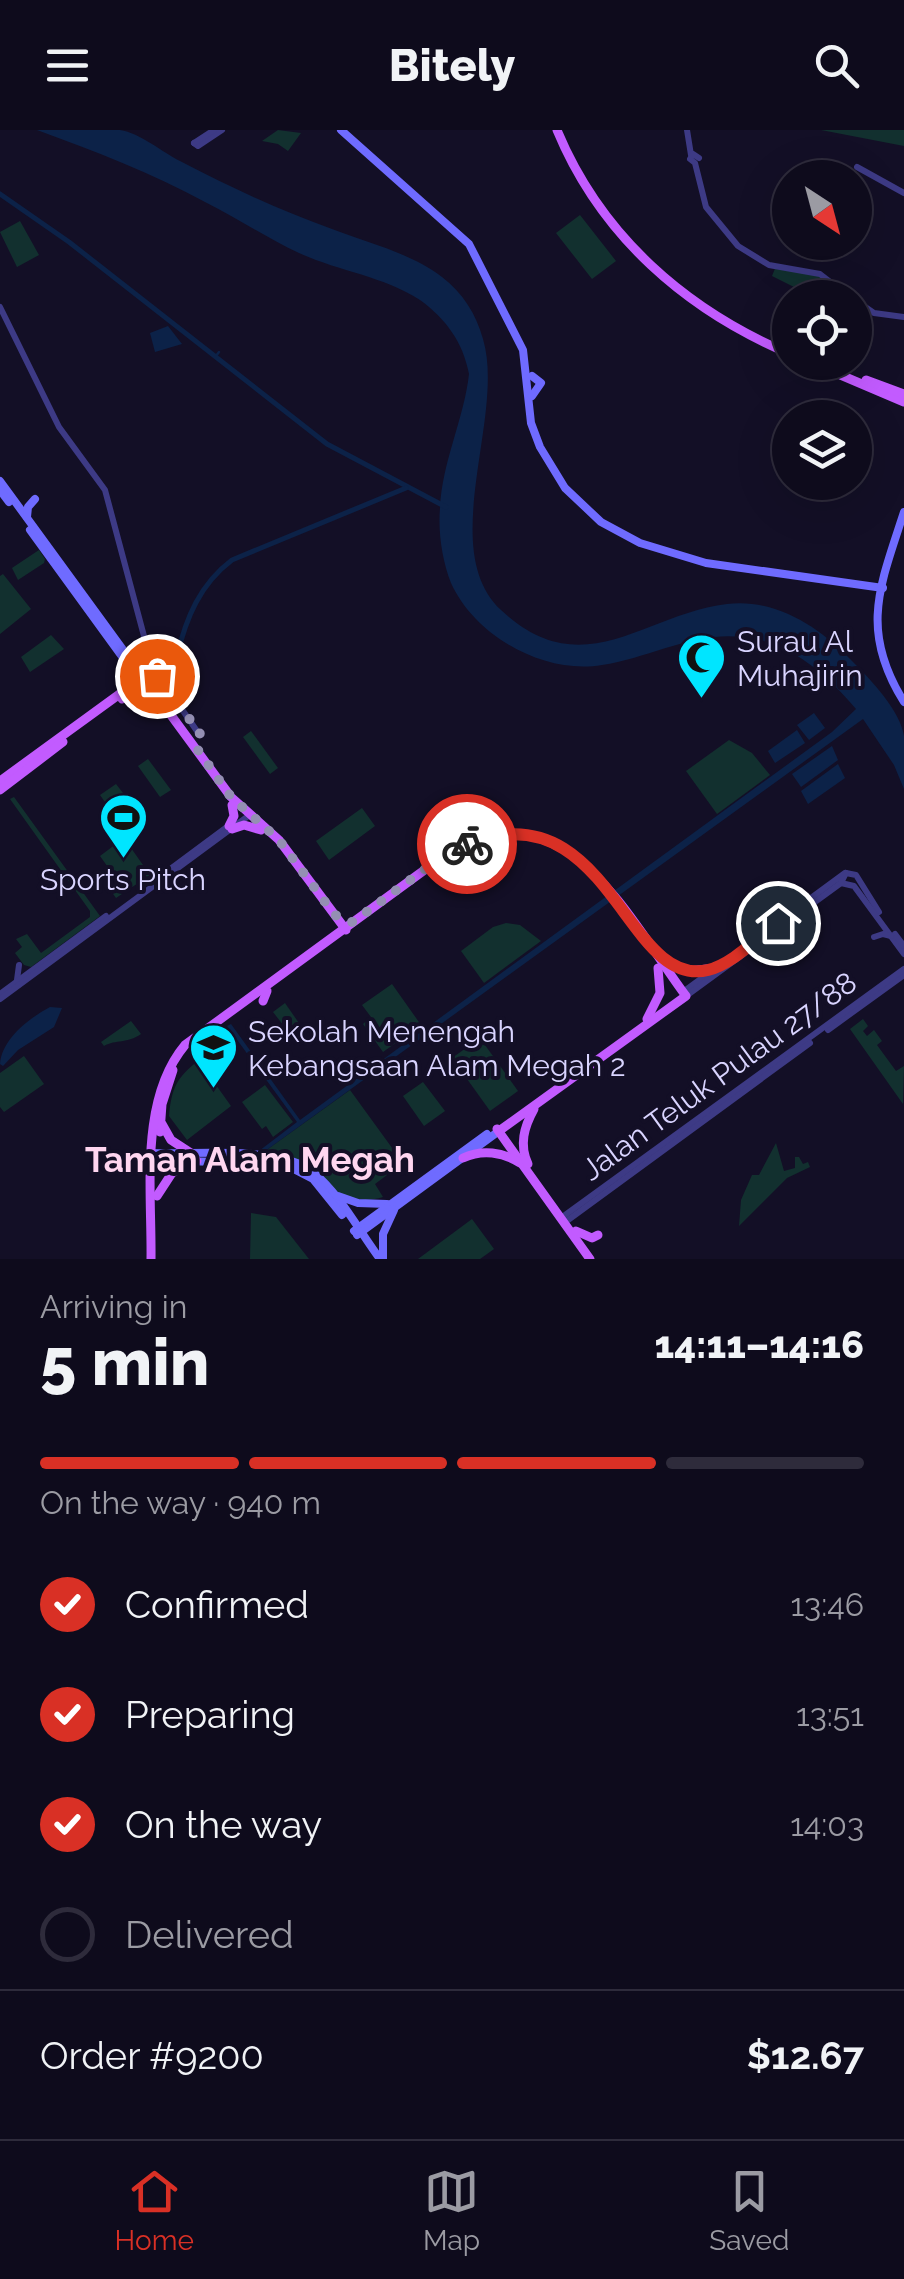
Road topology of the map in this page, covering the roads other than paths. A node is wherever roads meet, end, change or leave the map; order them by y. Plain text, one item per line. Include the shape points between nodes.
1 (214, 130) edge
2 (222, 130) edge
3 (344, 130) edge
4 (559, 130) edge
5 (689, 130) edge
6 (872, 174) edge
7 (904, 193) edge
8 (828, 280) edge
9 (0, 307) edge
10 (872, 312) edge
11 (904, 317) edge
12 (772, 343) edge
13 (857, 380) edge
14 (862, 380) edge
15 (901, 397) edge
16 (0, 481) edge
17 (562, 481) junction
18 (0, 490) edge
19 (12, 497) junction
20 (904, 512) edge
21 (28, 519) junction
22 (904, 525) edge
23 (46, 554) junction
24 (722, 563) junction
25 (60, 572) junction
26 (879, 584) junction
27 (125, 662) junction
28 (142, 680) junction
29 (120, 696) junction
30 (904, 699) edge
31 (153, 700) junction
32 (182, 728) junction
33 (198, 734) junction
34 (198, 750) junction
35 (12, 776) junction
36 (0, 781) edge
37 (0, 790) edge
38 (232, 805) junction
39 (248, 814) junction
40 (231, 827) junction
41 (261, 830) junction
42 (178, 864) junction
43 (846, 873) junction
44 (160, 878) junction
45 (841, 884) junction
46 (818, 896) junction
47 (612, 897) junction
48 (333, 918) junction
49 (878, 918) junction
50 (346, 930) junction
51 (892, 936) junction
52 (330, 938) junction
53 (904, 946) edge
54 (656, 954) junction
55 (904, 954) edge
56 (36, 967) junction
57 (658, 968) junction
58 (716, 968) junction
59 (904, 972) edge
60 (17, 982) junction
61 (0, 996) edge
62 (682, 996) junction
63 (646, 1019) junction
64 (176, 1061) junction
65 (164, 1073) junction
66 (558, 1085) junction
67 (538, 1102) junction
68 (161, 1116) junction
69 (499, 1128) junction
70 (155, 1157) junction
71 (195, 1158) junction
72 (463, 1158) junction
73 (240, 1162) junction
74 (258, 1162) junction
75 (527, 1166) junction
76 (330, 1190) junction
77 (158, 1196) junction
78 (395, 1204) junction
79 (564, 1219) junction
80 (576, 1231) junction
81 (357, 1232) junction
82 (598, 1235) dead end
83 (153, 1259) edge
84 (379, 1259) edge
85 (594, 1259) edge

1 - 2 street via 194,146
3 - 17 main road via 467,240 523,350 531,423
3 - 17 main road via 470,238 524,342 540,436
4 - 12 main road via 592,196 650,267 709,313
5 - 8 street via 706,208 738,246 769,265
6 - 7 street
9 - 33 street via 59,427 105,490 152,666
10 - 11 street
13 - 15 main road
14 - 15 main road
16 - 19 main road
17 - 24 main road via 625,531
18 - 23 main road
19 - 21 main road
19 - 21 main road via 33,500
20 - 26 main road
21 - 28 main road
22 - 26 main road
23 - 25 main road
23 - 25 main road via 44,568
24 - 26 main road
24 - 26 main road
25 - 27 main road
26 - 30 main road via 881,634
26 - 30 main road via 879,646
27 - 28 main road
27 - 29 main road via 128,679
28 - 29 main road
28 - 31 main road
28 - 32 main road
29 - 31 main road
29 - 35 main road
31 - 38 main road
32 - 33 street
32 - 34 main road
33 - 34 street
34 - 39 main road
35 - 36 main road
35 - 37 main road
38 - 39 main road
38 - 40 main road
39 - 40 street
39 - 41 main road
39 - 48 main road via 279,840
40 - 41 main road
40 - 42 street
40 - 61 street
41 - 48 main road
42 - 44 street
42 - 44 street via 162,862
43 - 45 street
43 - 46 street
43 - 53 street via 856,875
44 - 56 street
45 - 46 street
45 - 49 street via 852,884
46 - 58 street
46 - 62 street
47 - 50 main road via 567,850 535,838 484,838 464,845
47 - 54 main road
47 - 57 main road
48 - 50 main road
48 - 50 main road via 344,921
48 - 52 main road
49 - 51 street
49 - 51 street via 873,935
50 - 52 main road
50 - 64 main road
51 - 55 street
52 - 64 main road via 196,1036
54 - 58 main road via 689,971
54 - 62 main road
56 - 60 street
56 - 60 street via 20,966
57 - 62 main road
57 - 63 main road via 660,993
58 - 62 street
59 - 79 street, Jalan Teluk Pulau 27/88
60 - 61 street
62 - 63 main road
62 - 66 main road
63 - 66 main road
64 - 65 main road
65 - 68 main road
65 - 70 main road via 155,1106
66 - 67 main road
66 - 69 main road
67 - 69 main road
67 - 75 main road via 524,1132
68 - 70 main road
68 - 71 main road via 171,1140
69 - 72 main road
69 - 75 main road
69 - 78 main road
70 - 71 main road
70 - 77 main road
70 - 83 main road
71 - 73 main road
71 - 76 main road via 286,1158
71 - 77 main road via 172,1173
72 - 75 main road via 494,1153
72 - 78 main road
73 - 74 main road
73 - 74 main road via 249,1172
74 - 81 main road via 308,1175
75 - 79 main road
76 - 78 main road via 358,1203
76 - 81 main road
77 - 83 main road
78 - 81 main road
78 - 84 main road
79 - 80 main road
79 - 85 main road
80 - 82 main road
80 - 85 main road
81 - 84 main road

